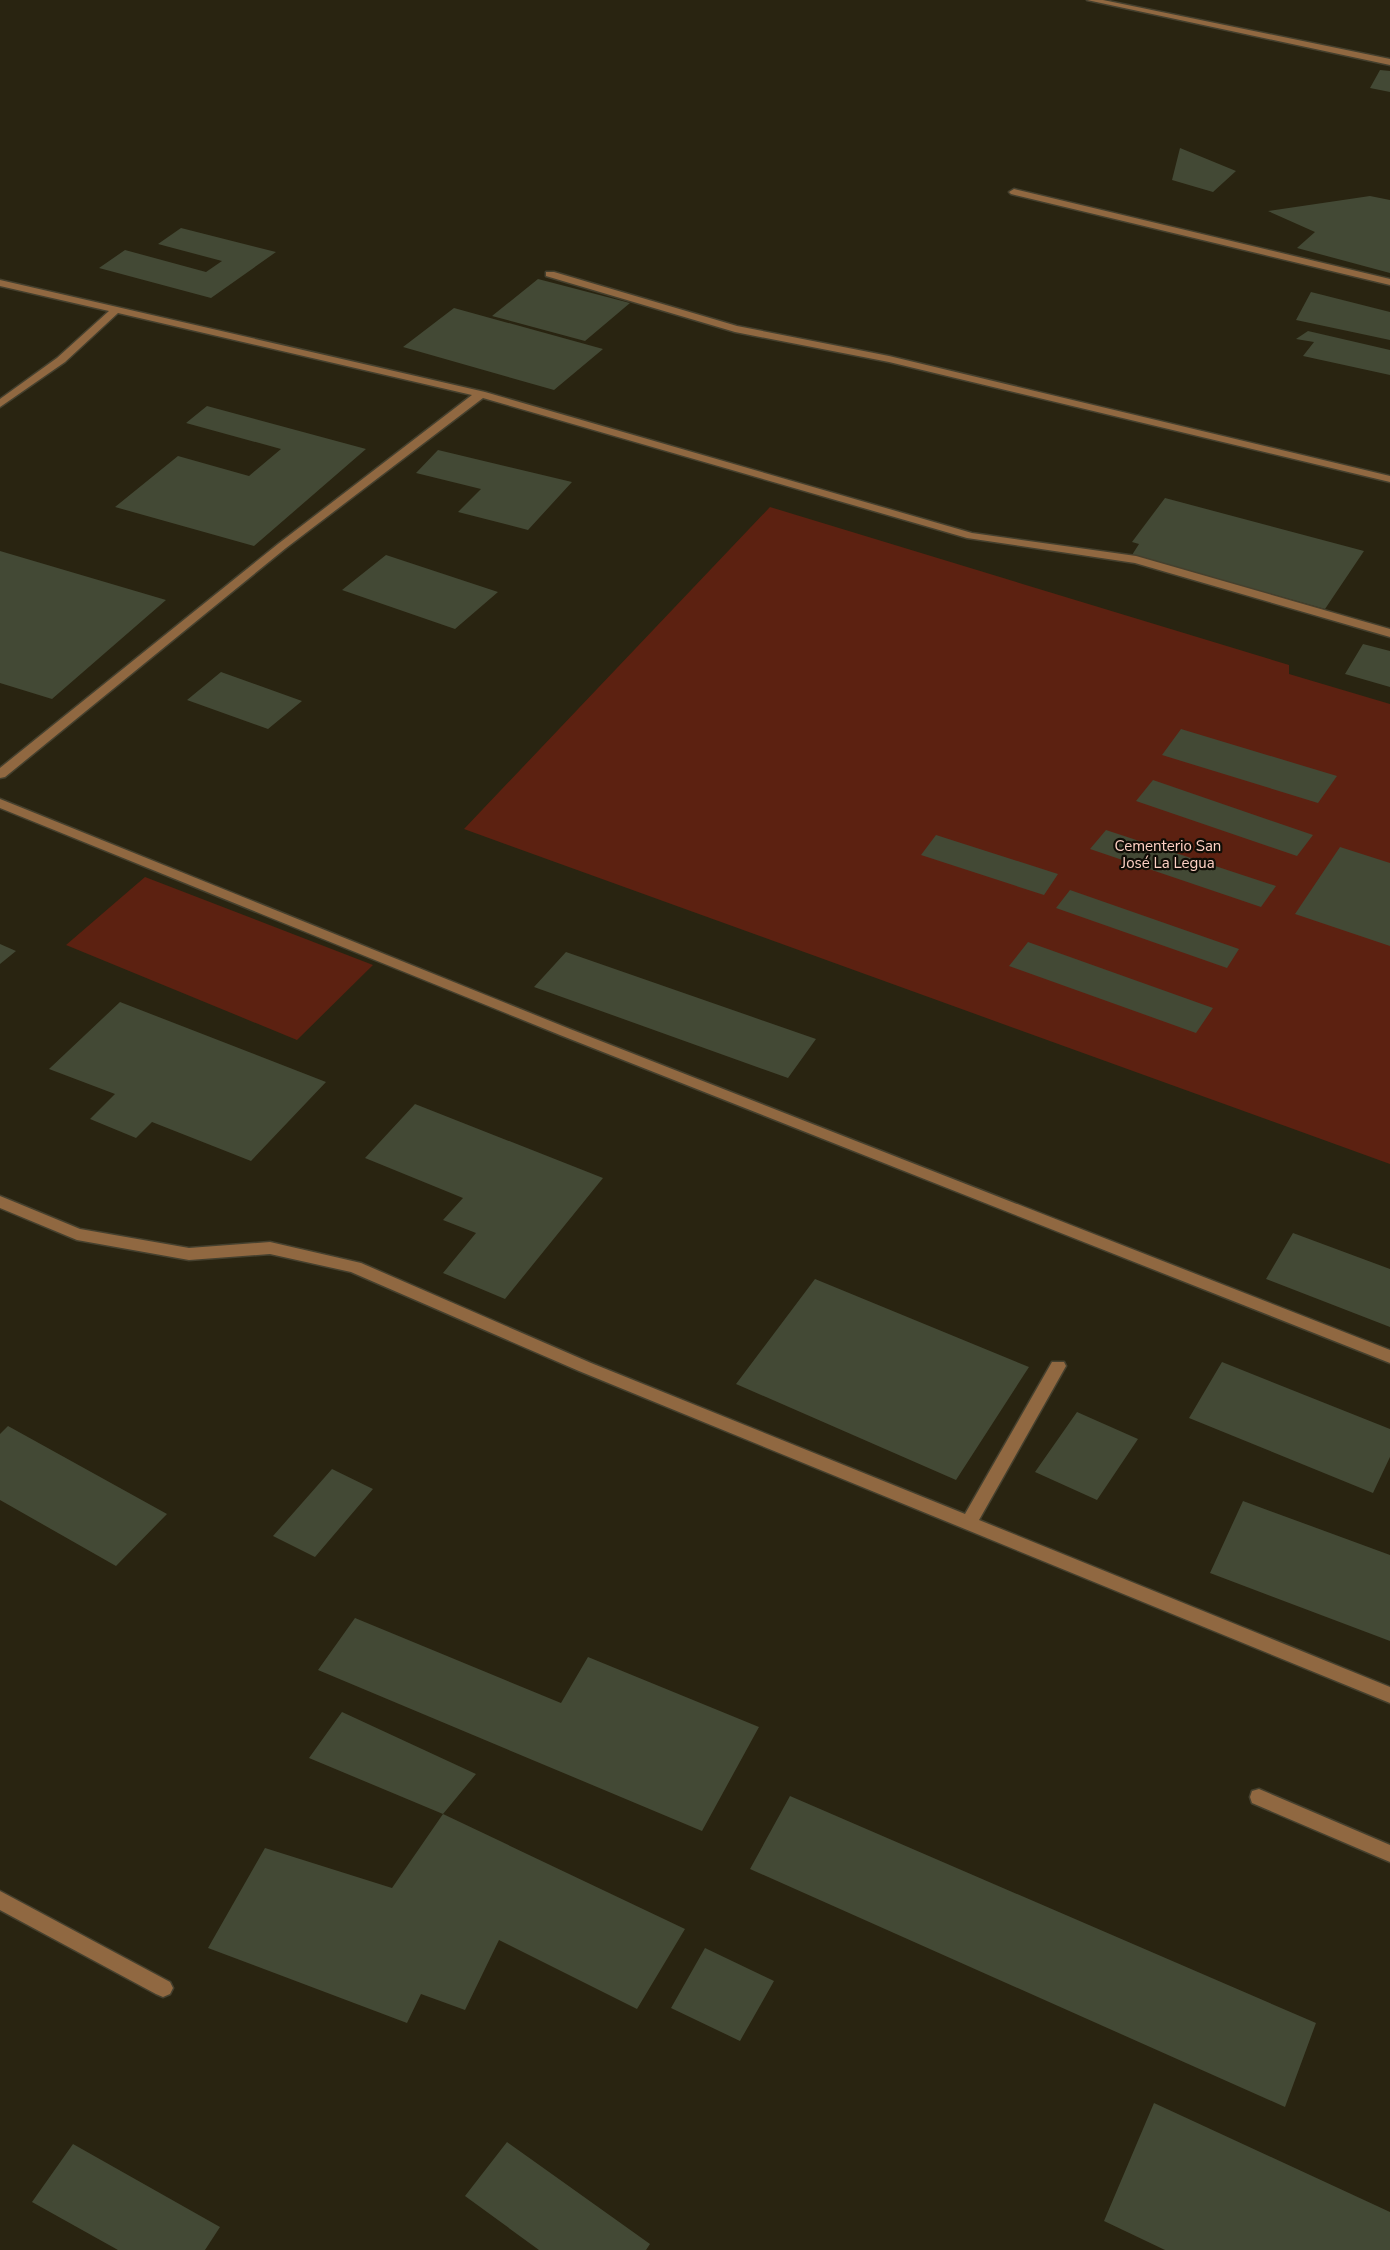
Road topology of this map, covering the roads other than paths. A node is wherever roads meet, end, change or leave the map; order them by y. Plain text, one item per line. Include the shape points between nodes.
1 (1091, 0) edge
2 (1390, 62) edge
3 (1014, 192) dead end
4 (550, 274) dead end
5 (1390, 282) edge
6 (0, 283) edge
7 (117, 309) junction
8 (481, 394) junction
9 (0, 404) edge
10 (1390, 479) edge
11 (1390, 633) edge
12 (0, 774) edge
13 (0, 803) edge
14 (0, 1202) edge
15 (1390, 1357) edge
16 (1058, 1366) dead end
17 (969, 1523) junction
18 (1390, 1695) edge
19 (1259, 1797) dead end
20 (1390, 1854) edge
21 (0, 1900) edge
22 (163, 1988) dead end

1 - 2 street
3 - 5 street
4 - 10 street via 735,329 890,359
6 - 7 street
7 - 8 street
7 - 9 street via 61,360
8 - 11 street via 971,536 1136,560
8 - 12 street via 282,546
13 - 15 street via 565,1032
14 - 17 street via 77,1234 189,1254 270,1248 355,1267 585,1367
16 - 17 street
17 - 18 street
19 - 20 street
21 - 22 street

